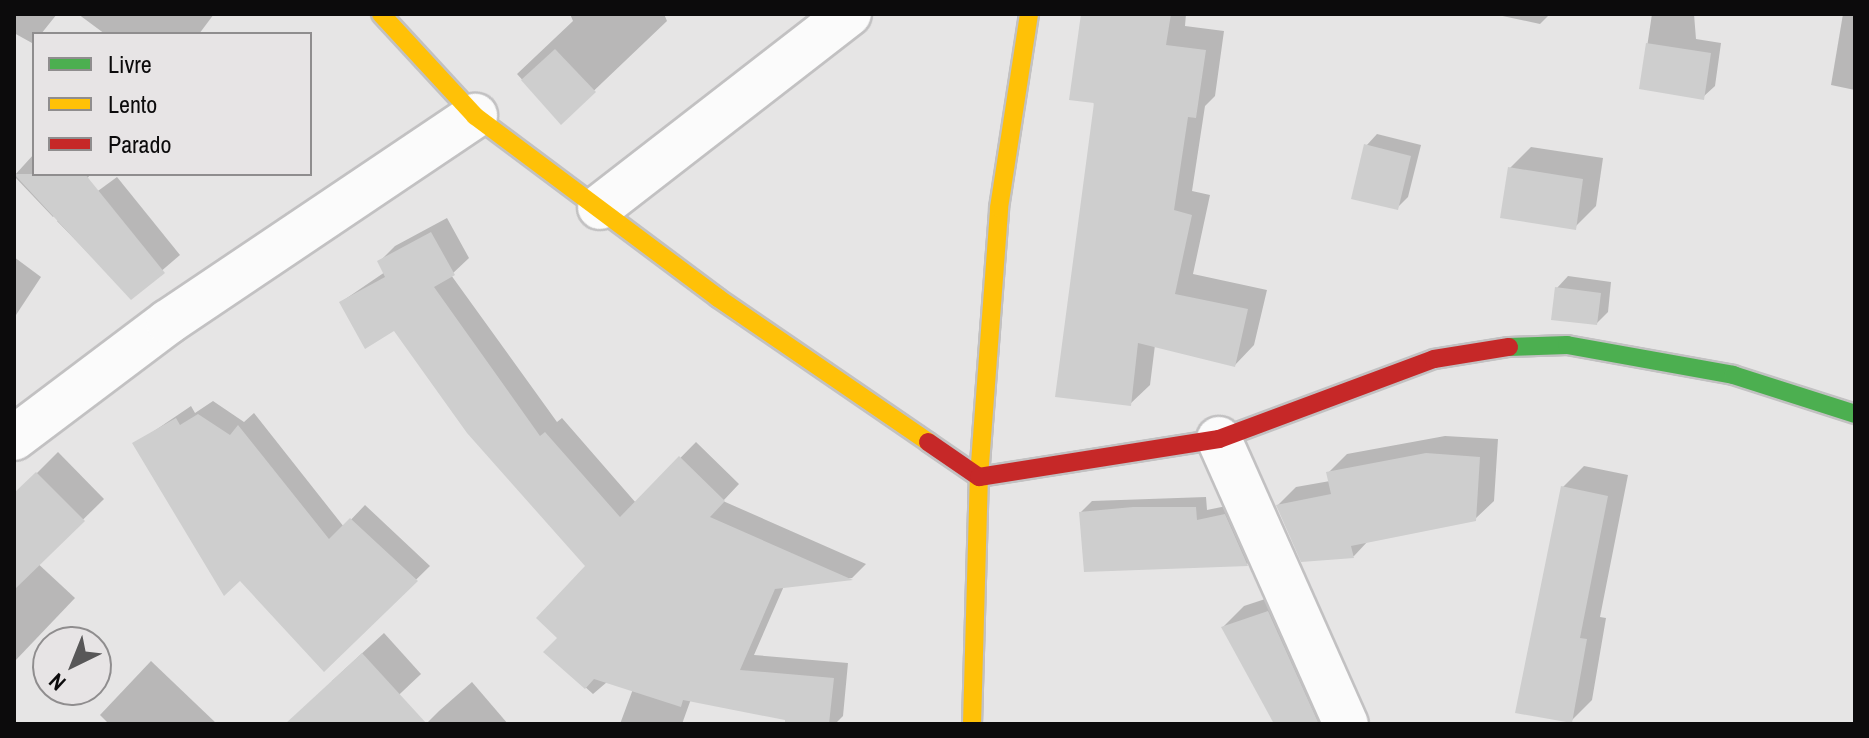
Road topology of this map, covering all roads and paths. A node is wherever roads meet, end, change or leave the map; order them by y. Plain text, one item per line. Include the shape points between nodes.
1 (381, 14) edge
2 (849, 14) edge
3 (1029, 14) edge
4 (475, 116) junction
5 (600, 207) junction
6 (1855, 414) edge
7 (14, 438) edge
8 (1219, 439) junction
9 (979, 477) junction
10 (972, 724) edge
11 (1346, 724) edge

1 - 4 street
2 - 5 street
3 - 9 street via 999,208
4 - 5 street
4 - 7 street via 168,322
5 - 9 street via 718,298
6 - 8 street via 1733,375 1567,345 1490,347 1434,359
8 - 9 street
8 - 11 street
9 - 10 street

